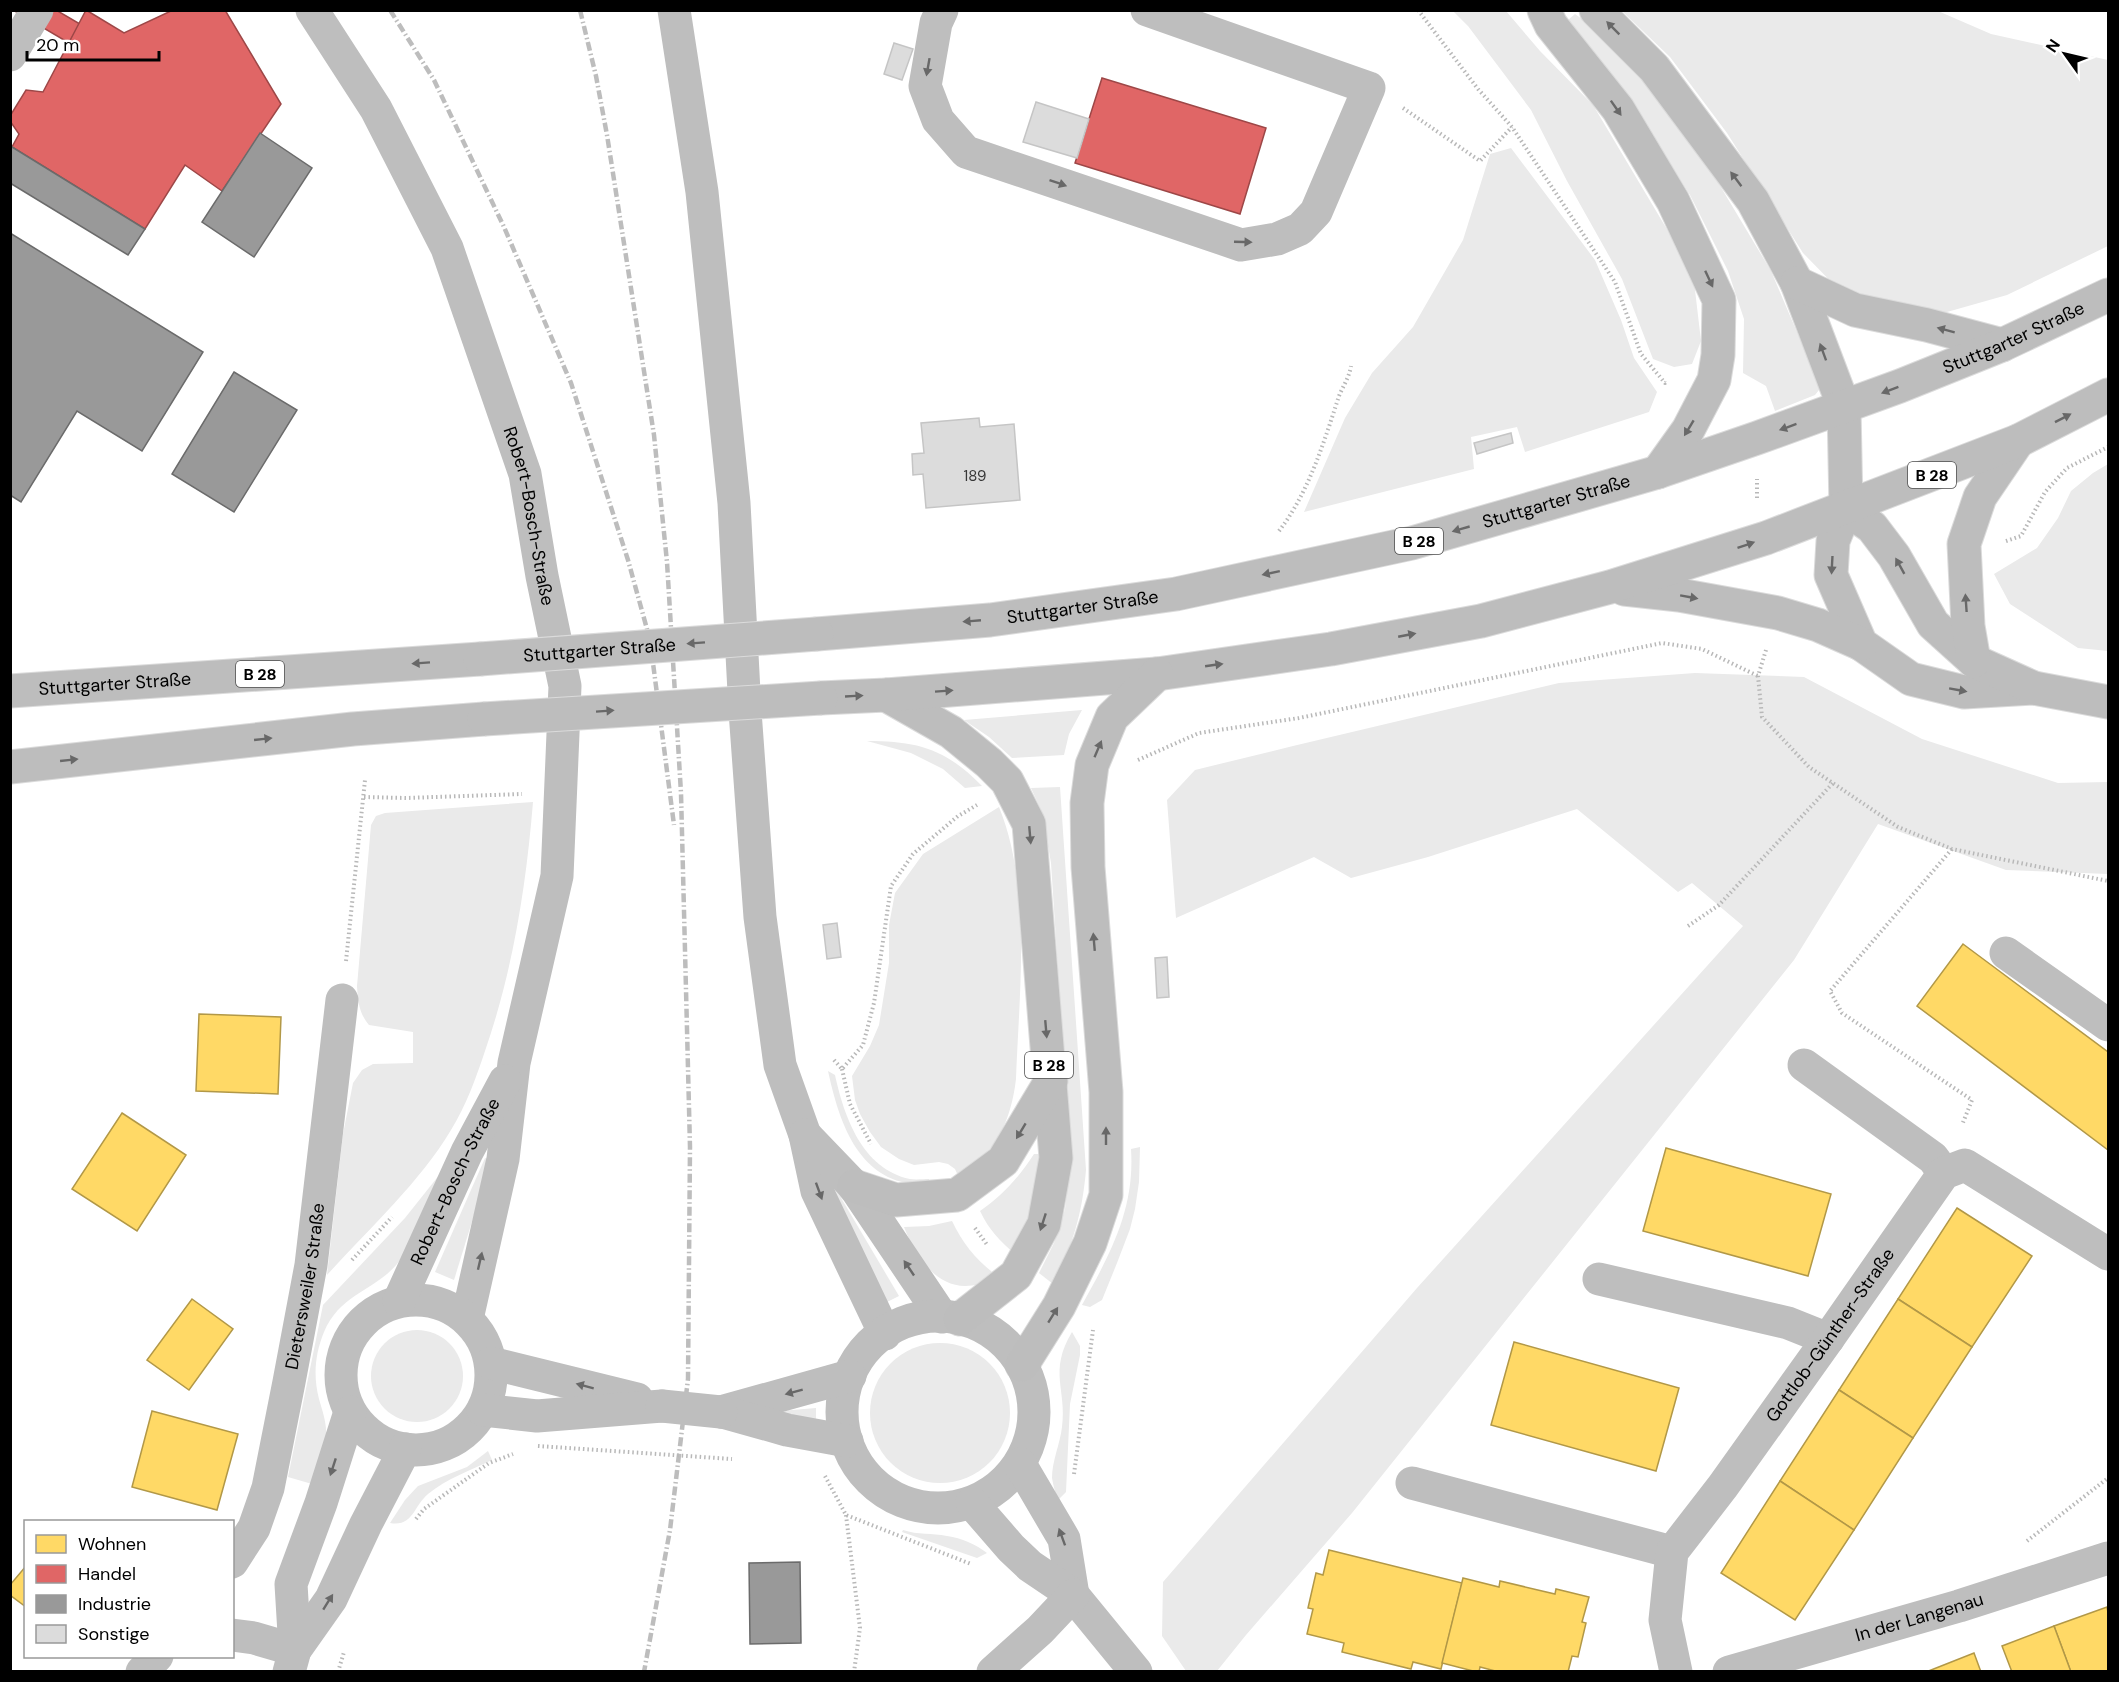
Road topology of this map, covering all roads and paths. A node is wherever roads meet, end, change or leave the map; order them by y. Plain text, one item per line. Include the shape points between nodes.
1 (37, 10) edge
2 (312, 10) edge
3 (674, 10) edge
4 (942, 10) edge
5 (1148, 10) edge
6 (1418, 10) edge
7 (1544, 10) edge
8 (1596, 10) edge
9 (10, 55) edge
10 (1369, 88) junction
11 (1512, 127) junction
12 (1797, 283) junction
13 (2109, 295) edge
14 (2002, 345) junction
15 (1351, 366) dead end
16 (1714, 380) junction
17 (2109, 395) edge
18 (1844, 407) junction
19 (1757, 438) junction
20 (2018, 441) junction
21 (1658, 472) junction
22 (1845, 509) junction
23 (1278, 533) dead end
24 (1766, 538) junction
25 (1610, 587) junction
26 (1861, 644) junction
27 (1974, 661) junction
28 (1156, 674) junction
29 (20, 687) edge
30 (2034, 688) junction
31 (886, 695) junction
32 (2109, 702) edge
33 (1134, 762) dead end
34 (10, 767) edge
35 (365, 780) dead end
36 (1833, 783) junction
37 (517, 794) dead end
38 (364, 797) junction
39 (973, 808) dead end
40 (1952, 849) junction
41 (2109, 881) edge
42 (1688, 926) dead end
43 (2007, 953) dead end
44 (342, 1000) joint
45 (2109, 1025) edge
46 (834, 1060) dead end
47 (514, 1063) junction
48 (1804, 1065) dead end
49 (842, 1070) junction
50 (1051, 1081) junction
51 (805, 1135) junction
52 (872, 1146) dead end
53 (1944, 1173) junction
54 (854, 1186) junction
55 (2109, 1254) edge
56 (1599, 1279) dead end
57 (399, 1301) junction
58 (467, 1318) junction
59 (951, 1318) junction
60 (1093, 1331) dead end
61 (885, 1334) junction
62 (1828, 1340) junction
63 (491, 1363) junction
64 (1022, 1365) junction
65 (850, 1376) junction
66 (662, 1406) junction
67 (483, 1410) junction
68 (351, 1412) junction
69 (721, 1412) junction
70 (538, 1431) junction
71 (847, 1441) junction
72 (405, 1449) junction
73 (528, 1449) dead end
74 (519, 1453) dead end
75 (742, 1459) dead end
76 (1020, 1464) junction
77 (823, 1472) dead end
78 (1073, 1479) dead end
79 (1412, 1483) dead end
80 (972, 1503) junction
81 (846, 1515) junction
82 (411, 1525) dead end
83 (1672, 1552) junction
84 (2109, 1558) edge
85 (234, 1559) edge
86 (978, 1567) dead end
87 (1072, 1595) junction
88 (234, 1635) edge
89 (347, 1643) dead end
90 (155, 1658) edge
91 (292, 1661) edge
92 (142, 1671) edge
93 (338, 1671) edge
94 (854, 1671) edge
95 (993, 1671) edge
96 (1136, 1671) edge
97 (1676, 1671) edge
98 (1730, 1671) edge

1 - 9 street
2 - 47 street, Robert-Bosch-Straße via 376,109 447,248 525,474 565,686 557,876
3 - 51 street via 702,192 734,503 760,917 780,1065
4 -> 10 street via 936,23 925,86 938,120 966,152 1241,245 1277,239 1300,229 1316,212
5 - 10 street
6 - 11 path
7 -> 16 main road via 1551,25 1618,109 1673,201 1719,300
12 -> 8 main road via 1753,201 1654,68
10 - 11 path via 1480,161
11 - 16 path via 1615,282 1641,354 1665,383 1684,373
14 -> 12 main road via 1855,310
18 -> 12 main road
13 - 14 main road, Stuttgarter Straße / B 28
14 -> 18 main road, Stuttgarter Straße / B 28
15 - 23 path via 1328,434 1292,514
16 -> 21 main road via 1688,430
20 -> 17 main road, B 28
18 -> 19 main road, Stuttgarter Straße / B 28
18 - 22 main road
19 - 21 main road, Stuttgarter Straße / B 28
19 - 24 path via 1756,515
20 - 22 main road, B 28
27 -> 20 main road via 1964,544 1980,497
21 -> 29 main road, Stuttgarter Straße / B 28, bridge via 1412,543 1176,594 990,620 480,659
22 - 24 main road, B 28
22 -> 26 main road via 1833,541 1831,575
27 -> 22 main road via 1933,624 1894,556 1872,527
25 -> 24 main road, B 28
25 -> 26 main road via 1778,613
28 -> 25 main road, B 28 via 1331,649 1470,623
26 -> 30 main road via 1911,679 1964,692
27 - 30 main road
31 -> 28 main road, B 28
64 -> 28 main road via 1064,1296 1090,1243 1106,1195 1106,1092 1088,867 1087,803 1092,765 1112,717
30 - 32 main road
34 -> 31 main road, B 28, bridge via 353,729
31 -> 50 main road, B 28 via 951,732 989,763 1007,781 1029,824
33 - 36 path via 1199,733 1299,718 1662,643 1702,649 1758,676 1762,717 1809,767
35 - 38 path
36 - 40 path via 1898,827
36 - 42 path via 1719,904
37 - 38 path
38 - 44 path
39 - 49 path via 957,816 913,854 891,886 874,1003 863,1045
40 - 41 path
40 - 53 path via 1830,991 1842,1013 1972,1100
43 - 45 street
44 - 85 street, Dietersweiler Straße via 311,1264 291,1371 268,1488 254,1528
46 - 49 path
47 - 57 street, Robert-Bosch-Straße
58 -> 47 street, Robert-Bosch-Straße via 503,1160
48 - 53 street via 1933,1158
49 - 52 path via 850,1104
50 -> 54 main road via 1003,1161 957,1195 896,1200
50 -> 59 main road, B 28 via 1056,1158 1044,1224 1016,1275
51 - 54 street
51 -> 61 street via 818,1191
53 - 55 street via 1965,1165
53 - 62 street, Gottlob-Günther-Straße
59 -> 54 street
56 - 62 street via 1788,1323
57 - 58 street via 424,1299 447,1305
57 - 68 street via 360,1324 348,1344 341,1366 342,1390
58 - 63 street via 483,1338
59 - 61 street via 912,1321
59 - 64 street via 985,1328 1006,1344
60 - 78 path
61 - 65 street via 870,1345
62 - 83 street, Gottlob-Günther-Straße
66 -> 63 street
63 - 67 street via 490,1389
64 - 76 street via 1032,1389 1035,1414
65 -> 69 street
65 - 71 street via 843,1409
66 - 69 street, bridge
66 - 70 street
67 - 70 street
67 - 72 street via 451,1442 428,1449
68 - 72 street via 365,1430 383,1443
68 -> 91 street via 291,1584
69 - 71 street
70 - 73 path
70 - 75 path, bridge
71 - 80 street via 869,1479 906,1503 928,1508
91 -> 72 street via 331,1599
74 - 82 path via 489,1463 424,1509
76 - 80 street via 999,1487
87 -> 76 street via 1064,1539
77 - 81 path
79 - 83 street
80 - 87 street via 1030,1566
81 - 86 path
81 - 94 path via 860,1628
83 - 97 street via 1665,1620
84 - 98 street, In der Langenau via 1959,1606
87 - 95 street via 1040,1630
87 - 96 street
88 - 91 street via 254,1638
89 - 93 path
90 - 92 street

